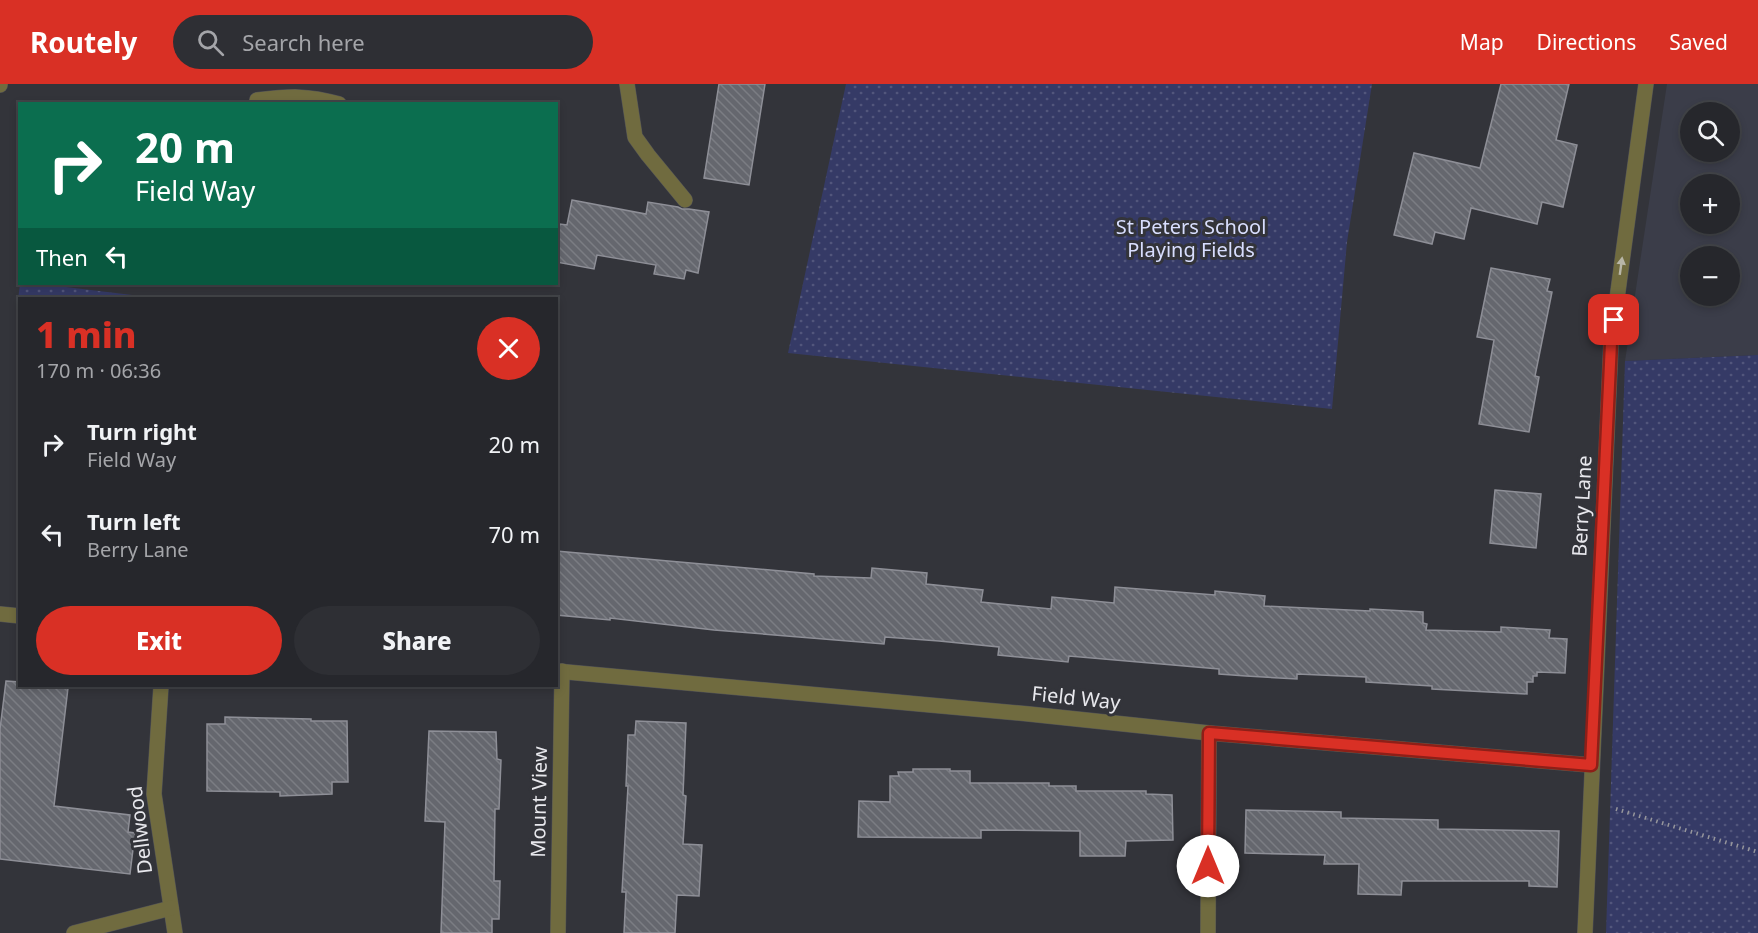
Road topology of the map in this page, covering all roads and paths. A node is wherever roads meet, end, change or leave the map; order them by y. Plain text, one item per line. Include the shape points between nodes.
1 (627, 84) edge
2 (1646, 84) edge
3 (318, 91) edge
4 (257, 100) dead end
5 (336, 102) edge
6 (685, 200) dead end
7 (0, 614) edge
8 (18, 616) edge
9 (559, 671) edge
10 (161, 687) edge
11 (1209, 733) junction
12 (1591, 765) junction
13 (1589, 801) junction
14 (1758, 852) edge
15 (171, 908) junction
16 (74, 933) edge
17 (176, 933) edge
18 (558, 933) edge
19 (1208, 933) edge
20 (1585, 933) edge

1 - 6 street via 635,137
12 -> 2 street, Berry Lane via 1611,343
3 - 4 street
3 - 5 street
7 - 8 street
9 - 11 street, Field Way
9 - 18 street, Mount View
10 - 15 street, Dellwood via 154,794
11 - 12 street, Field Way
11 - 19 street
12 - 13 street, Berry Lane
13 - 14 path
13 - 20 street, Berry Lane
15 - 16 street
15 - 17 street, Dellwood

